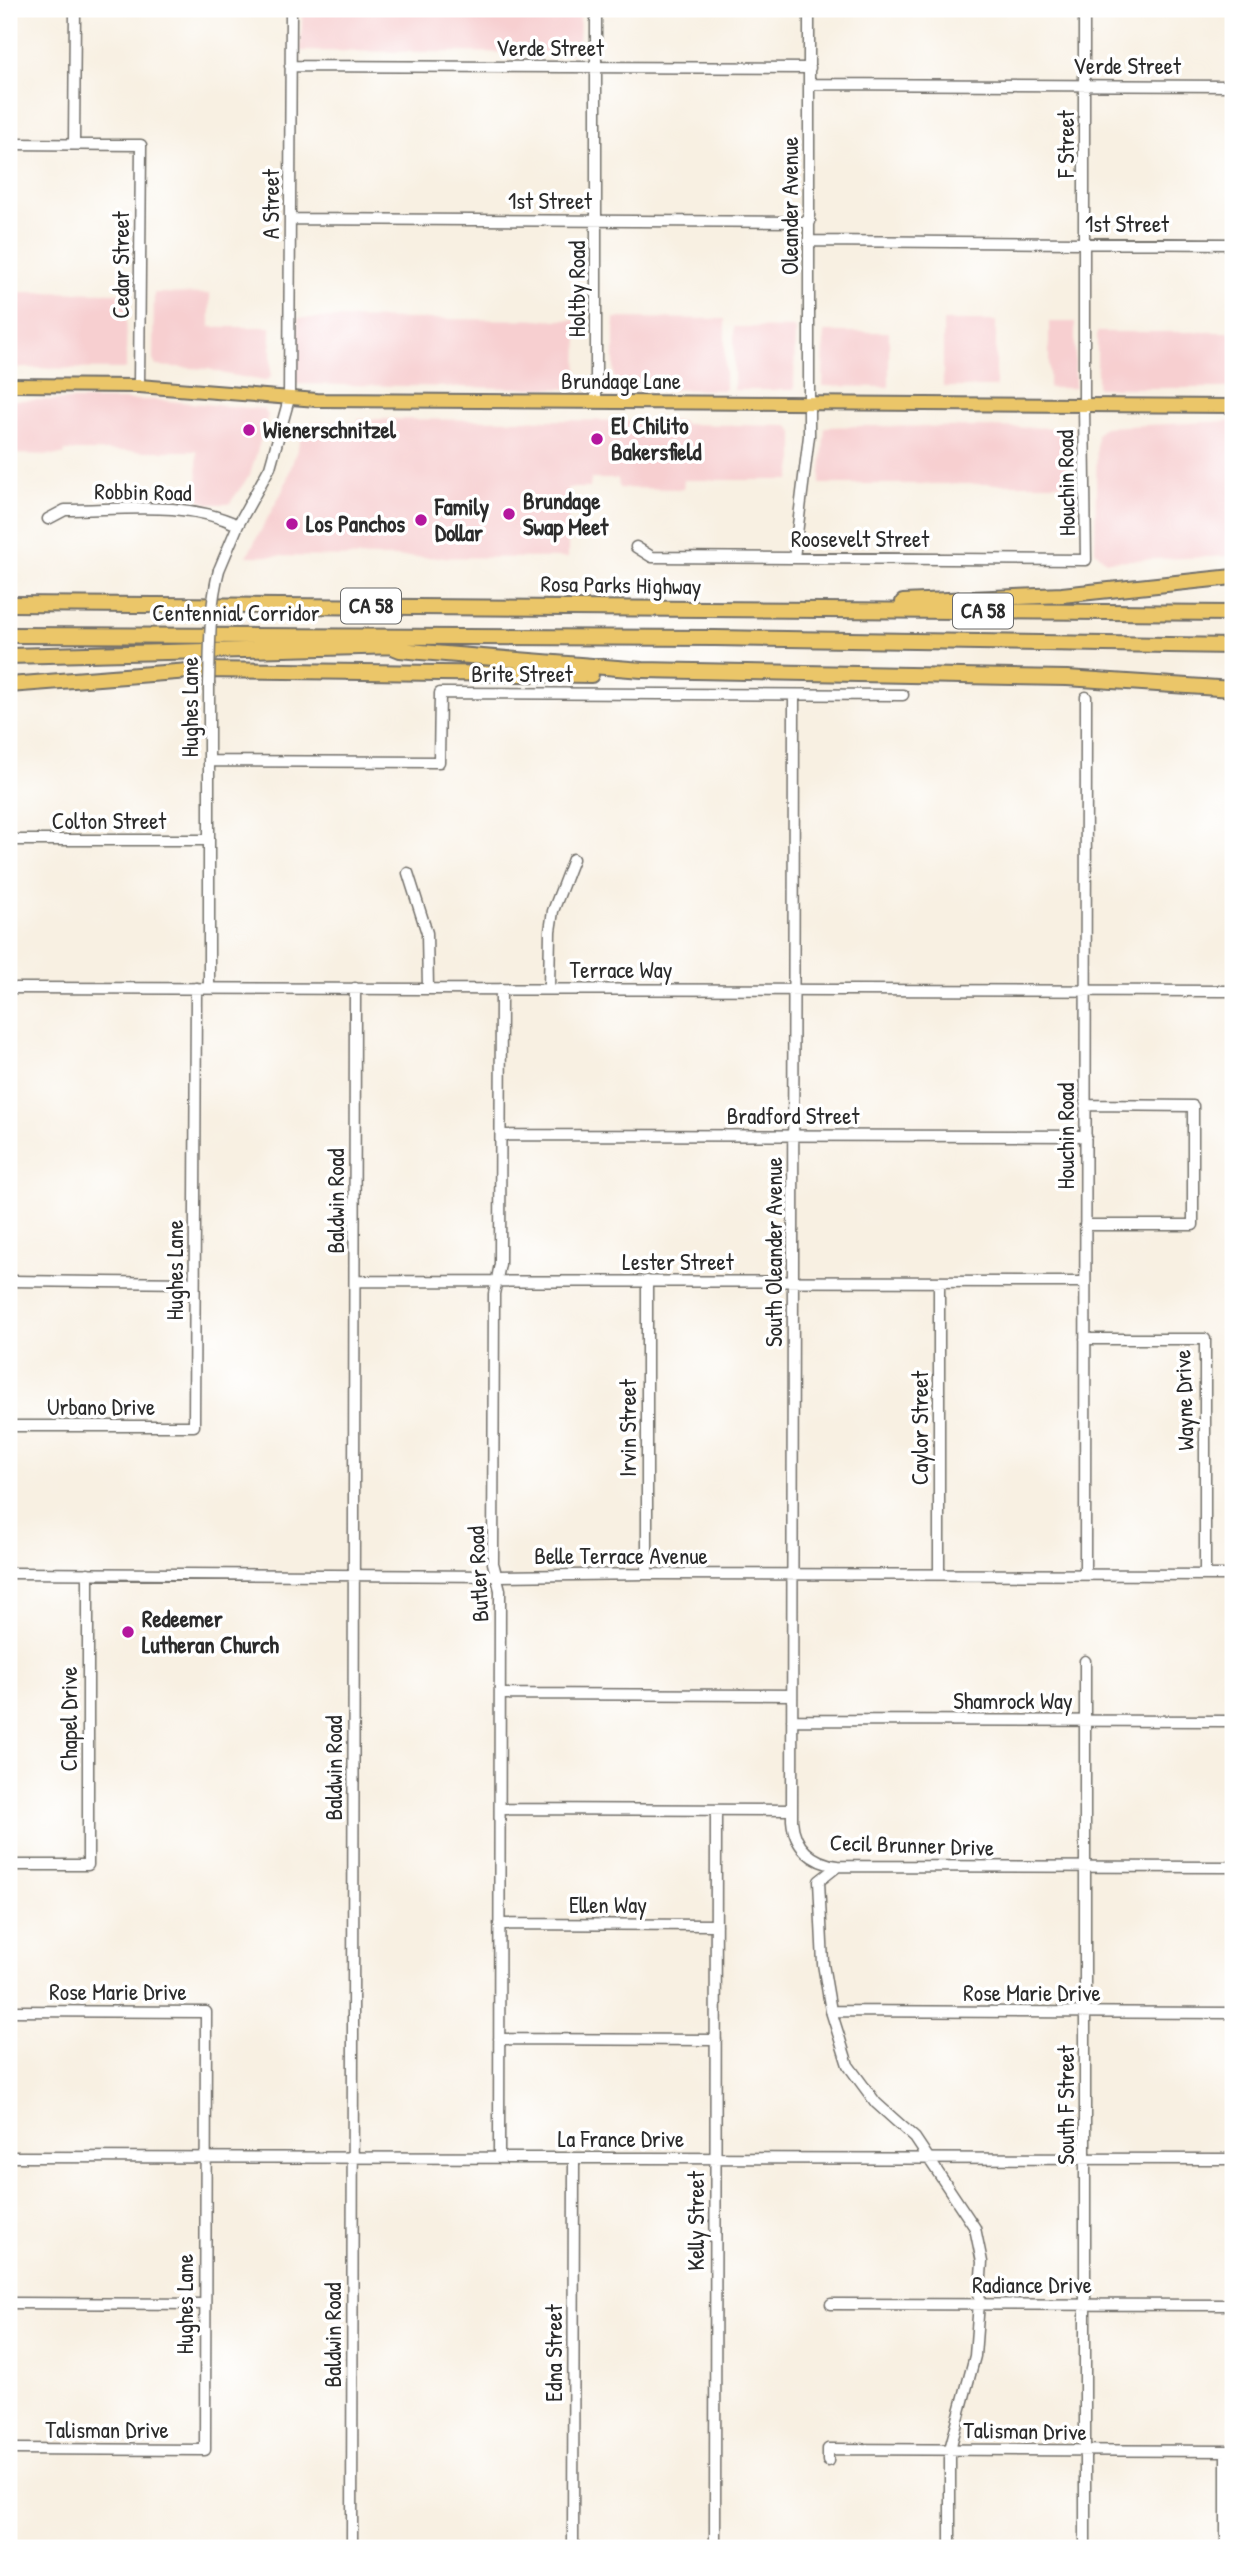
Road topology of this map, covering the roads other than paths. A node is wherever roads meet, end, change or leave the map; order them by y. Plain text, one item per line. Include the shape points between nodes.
1 (75, 9) edge
2 (291, 9) edge
3 (596, 9) edge
4 (809, 9) edge
5 (1084, 9) edge
6 (290, 66) junction
7 (597, 67) junction
8 (810, 68) junction
9 (810, 84) junction
10 (1085, 85) junction
11 (1233, 86) edge
12 (9, 144) edge
13 (74, 144) junction
14 (290, 219) junction
15 (596, 220) junction
16 (810, 222) junction
17 (810, 242) junction
18 (1084, 243) junction
19 (1233, 244) edge
20 (9, 385) edge
21 (139, 386) junction
22 (289, 399) junction
23 (596, 402) junction
24 (809, 404) junction
25 (1084, 405) junction
26 (1233, 406) edge
27 (48, 519) dead end
28 (238, 525) junction
29 (636, 547) dead end
30 (794, 558) junction
31 (1086, 560) joint
32 (1233, 577) edge
33 (9, 604) edge
34 (733, 610) junction
35 (1233, 613) edge
36 (9, 635) edge
37 (715, 638) junction
38 (390, 646) junction
39 (1233, 646) edge
40 (9, 656) edge
41 (708, 673) junction
42 (9, 685) edge
43 (1233, 689) edge
44 (794, 695) junction
45 (903, 695) dead end
46 (1086, 697) dead end
47 (209, 761) junction
48 (9, 840) edge
49 (209, 840) junction
50 (573, 859) dead end
51 (408, 873) dead end
52 (9, 988) edge
53 (196, 988) junction
54 (209, 988) junction
55 (355, 988) junction
56 (428, 989) junction
57 (502, 989) junction
58 (549, 989) junction
59 (794, 989) junction
60 (1086, 990) junction
61 (1233, 991) edge
62 (1086, 1105) junction
63 (501, 1135) junction
64 (793, 1136) junction
65 (1086, 1136) junction
66 (1086, 1225) junction
67 (9, 1281) edge
68 (355, 1281) junction
69 (647, 1281) junction
70 (497, 1282) junction
71 (793, 1282) junction
72 (939, 1282) junction
73 (1085, 1282) junction
74 (193, 1283) junction
75 (1085, 1339) junction
76 (9, 1426) edge
77 (194, 1426) joint
78 (9, 1573) edge
79 (88, 1573) junction
80 (354, 1573) junction
81 (647, 1574) junction
82 (793, 1574) junction
83 (939, 1574) junction
84 (1085, 1574) junction
85 (1205, 1575) junction
86 (1233, 1575) edge
87 (498, 1576) junction
88 (1085, 1661) dead end
89 (500, 1694) junction
90 (792, 1695) junction
91 (792, 1720) junction
92 (1085, 1721) junction
93 (1233, 1721) edge
94 (500, 1809) junction
95 (716, 1810) junction
96 (792, 1810) junction
97 (9, 1865) edge
98 (838, 1866) junction
99 (1085, 1867) junction
100 (1233, 1867) edge
101 (499, 1924) junction
102 (716, 1925) junction
103 (9, 2011) edge
104 (831, 2011) junction
105 (1085, 2013) junction
106 (1233, 2013) edge
107 (499, 2039) junction
108 (716, 2040) junction
109 (9, 2157) edge
110 (206, 2158) junction
111 (352, 2158) junction
112 (499, 2158) junction
113 (574, 2158) junction
114 (716, 2158) junction
115 (927, 2158) junction
116 (1085, 2159) junction
117 (1233, 2159) edge
118 (9, 2303) edge
119 (204, 2304) junction
120 (831, 2304) dead end
121 (979, 2304) junction
122 (1085, 2305) junction
123 (1233, 2305) edge
124 (9, 2449) edge
125 (950, 2449) junction
126 (205, 2450) joint
127 (1085, 2451) junction
128 (1230, 2451) edge
129 (828, 2461) dead end
130 (352, 2548) edge
131 (573, 2548) edge
132 (715, 2548) edge
133 (950, 2548) edge
134 (1085, 2548) edge
135 (1226, 2548) edge

1 - 13 street
2 - 6 street, A Street
3 - 7 street, Holtby Road
4 - 8 street, Oleander Avenue
5 - 10 street, F Street
6 - 7 street, Verde Street
6 - 14 street, A Street
7 - 8 street, Verde Street
7 - 15 street, Holtby Road
8 - 9 street, Oleander Avenue
9 - 10 street, Verde Street
9 - 16 street, Oleander Avenue
10 - 11 street, Verde Street
10 - 18 street, F Street
12 - 13 street
13 - 21 street, Cedar Street via 141,145
14 - 15 street, 1st Street
14 - 22 street, A Street
15 - 16 street, 1st Street
15 - 23 street, Holtby Road
16 - 17 street, Oleander Avenue
17 - 18 street, 1st Street
17 - 24 street, Oleander Avenue
18 - 19 street, 1st Street
18 - 25 street, F Street
20 - 21 main road, Brundage Lane
21 - 22 main road, Brundage Lane
22 - 23 main road, Brundage Lane
22 - 28 street, Hughes Lane via 270,467
23 - 24 main road, Brundage Lane
24 - 25 main road, Brundage Lane
24 - 30 street via 807,464
25 - 26 main road, Brundage Lane
25 - 31 street, Houchin Road
27 - 28 street, Robbin Road via 65,510 183,509
28 - 47 street, Hughes Lane, bridge via 213,594
29 - 30 street, Roosevelt Street via 652,557
30 - 31 street, Roosevelt Street
32 - 34 highway via 1062,595
33 - 34 highway, Rosa Parks Highway / CA 58
34 - 35 highway, Rosa Parks Highway / CA 58
36 - 37 highway, Centennial Corridor / CA 58
37 - 38 highway
37 - 39 highway, CA 58
38 - 40 highway
38 - 41 highway via 500,659
41 - 42 highway via 202,670
41 - 43 highway via 1067,678
44 - 45 street, Brite Street
44 - 47 street, Brite Street via 440,693 439,762
44 - 59 street, South Oleander Avenue
46 - 60 street, Houchin Road
47 - 49 street, Hughes Lane
48 - 49 street, Colton Street
49 - 54 street, Hughes Lane
50 - 58 street via 553,911
51 - 56 street via 427,933
52 - 53 street, Terrace Way
53 - 54 street, Terrace Way
53 - 74 street, Hughes Lane
54 - 55 street, Terrace Way
55 - 56 street, Terrace Way
55 - 68 street, Baldwin Road
56 - 57 street, Terrace Way
57 - 58 street, Terrace Way
57 - 63 street, Butler Road
58 - 59 street, Terrace Way
59 - 60 street, Terrace Way
59 - 64 street, South Oleander Avenue
60 - 61 street, Terrace Way
60 - 62 street, Houchin Road
62 - 65 street, Houchin Road
62 - 66 street via 1193,1106 1193,1225
63 - 64 street, Bradford Street
63 - 70 street, Butler Road
64 - 65 street, Bradford Street
64 - 71 street, South Oleander Avenue
65 - 66 street, Houchin Road
66 - 73 street, Houchin Road
67 - 74 street
68 - 70 street, Lester Street
68 - 80 street, Baldwin Road
69 - 70 street, Lester Street
69 - 71 street, Lester Street
69 - 81 street, Irvin Street
70 - 87 street, Butler Road via 493,1563
71 - 72 street, Lester Street
71 - 82 street, South Oleander Avenue
72 - 73 street, Lester Street
72 - 83 street, Caylor Street
73 - 75 street, Houchin Road
74 - 77 street, Hughes Lane
75 - 84 street, Houchin Road
75 - 85 street, Wayne Drive via 1205,1339
76 - 77 street, Urbano Drive
78 - 79 street, Belle Terrace Avenue
79 - 80 street, Belle Terrace Avenue
79 - 97 street, Chapel Drive via 88,1865
80 - 87 street, Belle Terrace Avenue
80 - 111 street, Baldwin Road
81 - 82 street, Belle Terrace Avenue
81 - 87 street, Belle Terrace Avenue
82 - 83 street, Belle Terrace Avenue
82 - 90 street, South Oleander Avenue
83 - 84 street, Belle Terrace Avenue
84 - 85 street, Belle Terrace Avenue
85 - 86 street, Belle Terrace Avenue
87 - 89 street, Butler Road
88 - 92 street, South F Street
89 - 90 street
89 - 94 street, Butler Road
90 - 91 street, South Oleander Avenue
91 - 92 street, Shamrock Way
91 - 96 street, South Oleander Avenue
92 - 93 street, Shamrock Way
92 - 99 street, South F Street
94 - 95 street
94 - 101 street, Butler Road
95 - 96 street
95 - 102 street, Kelly Street
96 - 98 street, Cecil Brunner Drive via 793,1828 802,1849 820,1862
98 - 99 street, Cecil Brunner Drive
98 - 104 street via 819,1881 823,1964
99 - 100 street, Cecil Brunner Drive
99 - 105 street, South F Street
101 - 102 street, Ellen Way
101 - 107 street, Butler Road
102 - 108 street, Kelly Street
103 - 110 street, Rose Marie Drive via 206,2012
104 - 105 street, Rose Marie Drive
104 - 115 street via 848,2065 876,2103 915,2138
105 - 106 street, Rose Marie Drive
105 - 116 street, South F Street
107 - 108 street
107 - 112 street, Butler Road
108 - 114 street, Kelly Street
109 - 110 street, La France Drive
110 - 111 street, La France Drive
110 - 119 street, Hughes Lane
111 - 112 street, La France Drive
111 - 130 street, Baldwin Road
112 - 113 street, La France Drive
113 - 114 street, La France Drive
113 - 131 street, Edna Street
114 - 115 street, La France Drive
114 - 132 street, Kelly Street
115 - 116 street, La France Drive
115 - 121 street via 975,2228 982,2262
116 - 117 street, La France Drive
116 - 122 street, South F Street
118 - 119 street
119 - 126 street, Hughes Lane
120 - 121 street, Radiance Drive
121 - 122 street, Radiance Drive
121 - 125 street via 975,2356
122 - 123 street, Radiance Drive
122 - 127 street, South F Street
124 - 126 street, Talisman Drive
125 - 127 street, Talisman Drive
125 - 129 street, Talisman Drive via 828,2449
125 - 133 street
127 - 128 street, Talisman Drive
127 - 134 street, South F Street
128 - 135 street

